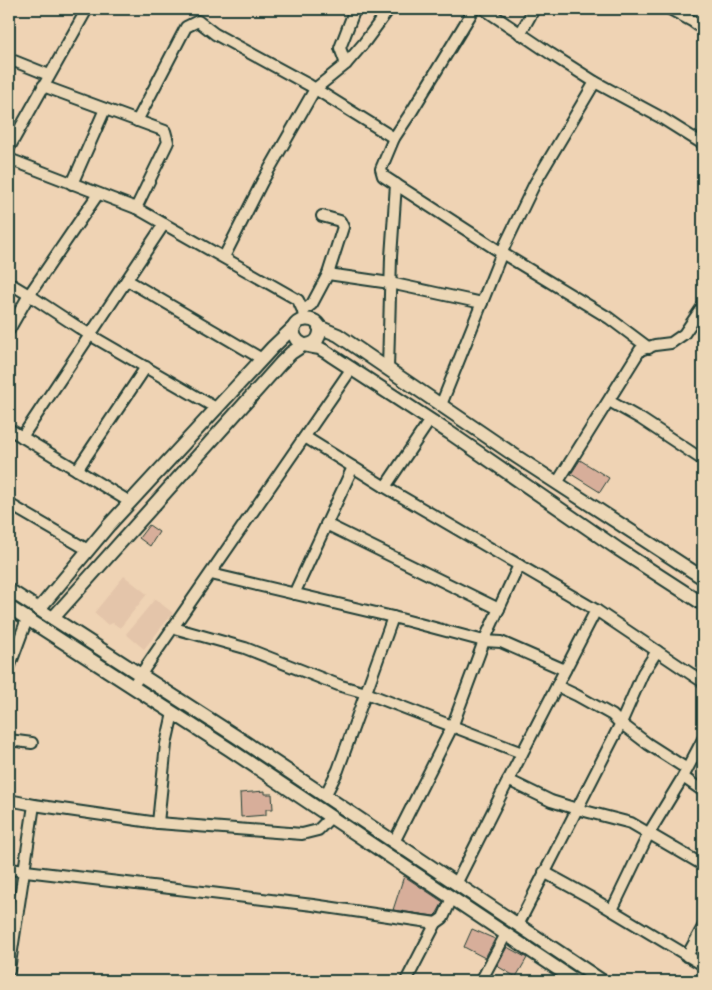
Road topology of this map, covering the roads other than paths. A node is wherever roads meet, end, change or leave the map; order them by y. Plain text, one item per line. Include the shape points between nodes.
1 (87, 9) edge
2 (355, 9) edge
3 (389, 9) edge
4 (474, 9) edge
5 (484, 9) edge
6 (534, 9) edge
7 (670, 9) edge
8 (703, 30) edge
9 (520, 34) junction
10 (9, 59) edge
11 (346, 64) junction
12 (49, 75) junction
13 (595, 82) junction
14 (43, 86) junction
15 (315, 89) junction
16 (105, 109) junction
17 (137, 121) junction
18 (394, 138) junction
19 (703, 144) edge
20 (9, 148) edge
21 (9, 159) edge
22 (72, 184) junction
23 (396, 184) junction
24 (98, 194) junction
25 (136, 208) junction
26 (322, 216) dead end
27 (164, 224) junction
28 (502, 252) junction
29 (224, 257) junction
30 (328, 274) junction
31 (127, 280) junction
32 (9, 283) edge
33 (390, 284) junction
34 (29, 295) junction
35 (482, 303) junction
36 (703, 306) edge
37 (301, 319) junction
38 (319, 327) junction
39 (9, 330) edge
40 (90, 335) junction
41 (305, 345) junction
42 (649, 348) junction
43 (262, 359) junction
44 (146, 367) junction
45 (352, 368) junction
46 (388, 369) junction
47 (609, 401) junction
48 (441, 405) junction
49 (216, 408) junction
50 (430, 420) junction
51 (9, 429) edge
52 (22, 437) junction
53 (305, 437) junction
54 (703, 460) edge
55 (353, 467) junction
56 (77, 470) junction
57 (557, 483) junction
58 (385, 487) junction
59 (130, 502) junction
60 (9, 504) edge
61 (326, 524) junction
62 (88, 550) junction
63 (519, 565) junction
64 (211, 574) junction
65 (703, 578) edge
66 (9, 590) edge
67 (294, 594) junction
68 (703, 604) edge
69 (9, 607) edge
70 (38, 609) junction
71 (499, 609) junction
72 (596, 610) junction
73 (393, 617) junction
74 (53, 618) junction
75 (27, 619) junction
76 (174, 628) junction
77 (484, 641) junction
78 (657, 651) junction
79 (9, 668) edge
80 (565, 670) junction
81 (141, 675) junction
82 (703, 682) edge
83 (557, 686) junction
84 (132, 687) junction
85 (366, 693) junction
86 (173, 713) junction
87 (621, 723) junction
88 (452, 727) junction
89 (703, 739) edge
90 (9, 740) edge
91 (32, 743) dead end
92 (522, 753) junction
93 (685, 773) junction
94 (508, 780) junction
95 (703, 792) edge
96 (321, 793) junction
97 (9, 800) edge
98 (307, 801) junction
99 (34, 805) junction
100 (577, 809) junction
101 (331, 817) junction
102 (158, 823) junction
103 (649, 833) junction
104 (394, 842) junction
105 (703, 865) edge
106 (9, 869) edge
107 (24, 871) junction
108 (544, 872) junction
109 (456, 884) junction
110 (452, 898) junction
111 (612, 910) junction
112 (436, 923) junction
113 (518, 925) junction
114 (703, 927) edge
115 (506, 934) junction
116 (687, 956) junction
117 (703, 965) edge
118 (9, 970) edge
119 (406, 981) edge
120 (481, 981) edge
121 (576, 981) edge
122 (602, 981) edge

1 - 12 street
2 - 11 street via 340,48
3 - 11 street
4 - 18 street
5 - 9 street
6 - 9 street
7 - 8 street
9 - 13 street
10 - 12 street
11 - 15 street
12 - 14 street
13 - 19 street
13 - 28 street via 535,183
14 - 16 street
14 - 20 street
15 - 17 street via 215,34 198,21 186,27
15 - 18 street
15 - 29 street
16 - 17 street
16 - 22 street
17 - 25 street via 165,131 168,142
18 - 23 street via 381,169 383,176
21 - 22 street
22 - 24 street
23 - 28 street
23 - 33 street
24 - 25 street
24 - 34 street
25 - 27 street
26 - 30 street via 340,221 343,227
27 - 29 street
27 - 31 street
28 - 35 street
28 - 42 street via 609,318
29 - 37 street via 298,300
30 - 33 street
30 - 37 street
31 - 40 street
31 - 43 street
32 - 34 street
33 - 35 street
33 - 46 street
34 - 39 street
34 - 40 street
35 - 48 street
36 - 42 street via 684,334 671,343
37 - 38 street via 313,320
37 - 41 street via 293,331 299,343
37 - 43 street
38 - 41 street via 318,339
38 - 46 street via 338,335
40 - 44 street
40 - 52 street
41 - 45 street via 320,349
41 - 74 street via 280,363
42 - 47 street via 640,350
43 - 49 street
44 - 49 street
44 - 56 street
45 - 50 street
45 - 53 street
46 - 48 street
47 - 54 street
47 - 57 street
48 - 57 street
49 - 59 street
50 - 58 street
50 - 68 street
51 - 52 street
52 - 56 street
53 - 55 street
53 - 64 street
55 - 58 street
55 - 61 street
56 - 59 street
57 - 65 street
58 - 63 street
59 - 62 street
60 - 62 street
61 - 67 street
61 - 71 street
62 - 70 street
63 - 71 street
63 - 72 street
64 - 67 street
64 - 76 street
66 - 70 street
67 - 73 street
69 - 75 street
70 - 74 street
71 - 77 street
72 - 78 street
72 - 80 street
73 - 77 street
73 - 85 street
74 - 81 street
75 - 79 street
75 - 84 street
76 - 81 street
76 - 85 street via 245,648
77 - 80 street via 501,642
77 - 88 street
78 - 82 street
78 - 87 street
80 - 83 street
81 - 84 street
81 - 96 street
83 - 87 street via 612,714
83 - 92 street
84 - 86 street
85 - 88 street
85 - 96 street via 338,770
86 - 98 street
86 - 102 street via 166,744
87 - 93 street
87 - 100 street
88 - 92 street
88 - 104 street
89 - 93 street
90 - 91 street
92 - 94 street
93 - 95 street
93 - 103 street
94 - 100 street via 551,801
94 - 109 street
96 - 98 street
96 - 104 street
97 - 99 street
98 - 101 street
99 - 102 street
99 - 107 street
100 - 103 street via 631,823
100 - 108 street
101 - 102 street via 318,830 302,834
101 - 110 street
103 - 105 street
103 - 111 street
104 - 109 street
106 - 107 street
107 - 112 street via 312,904
107 - 118 street
108 - 111 street
108 - 113 street
109 - 113 street
110 - 112 street
110 - 115 street
111 - 116 street
112 - 119 street
113 - 122 street
114 - 116 street
115 - 120 street
115 - 121 street
116 - 117 street

